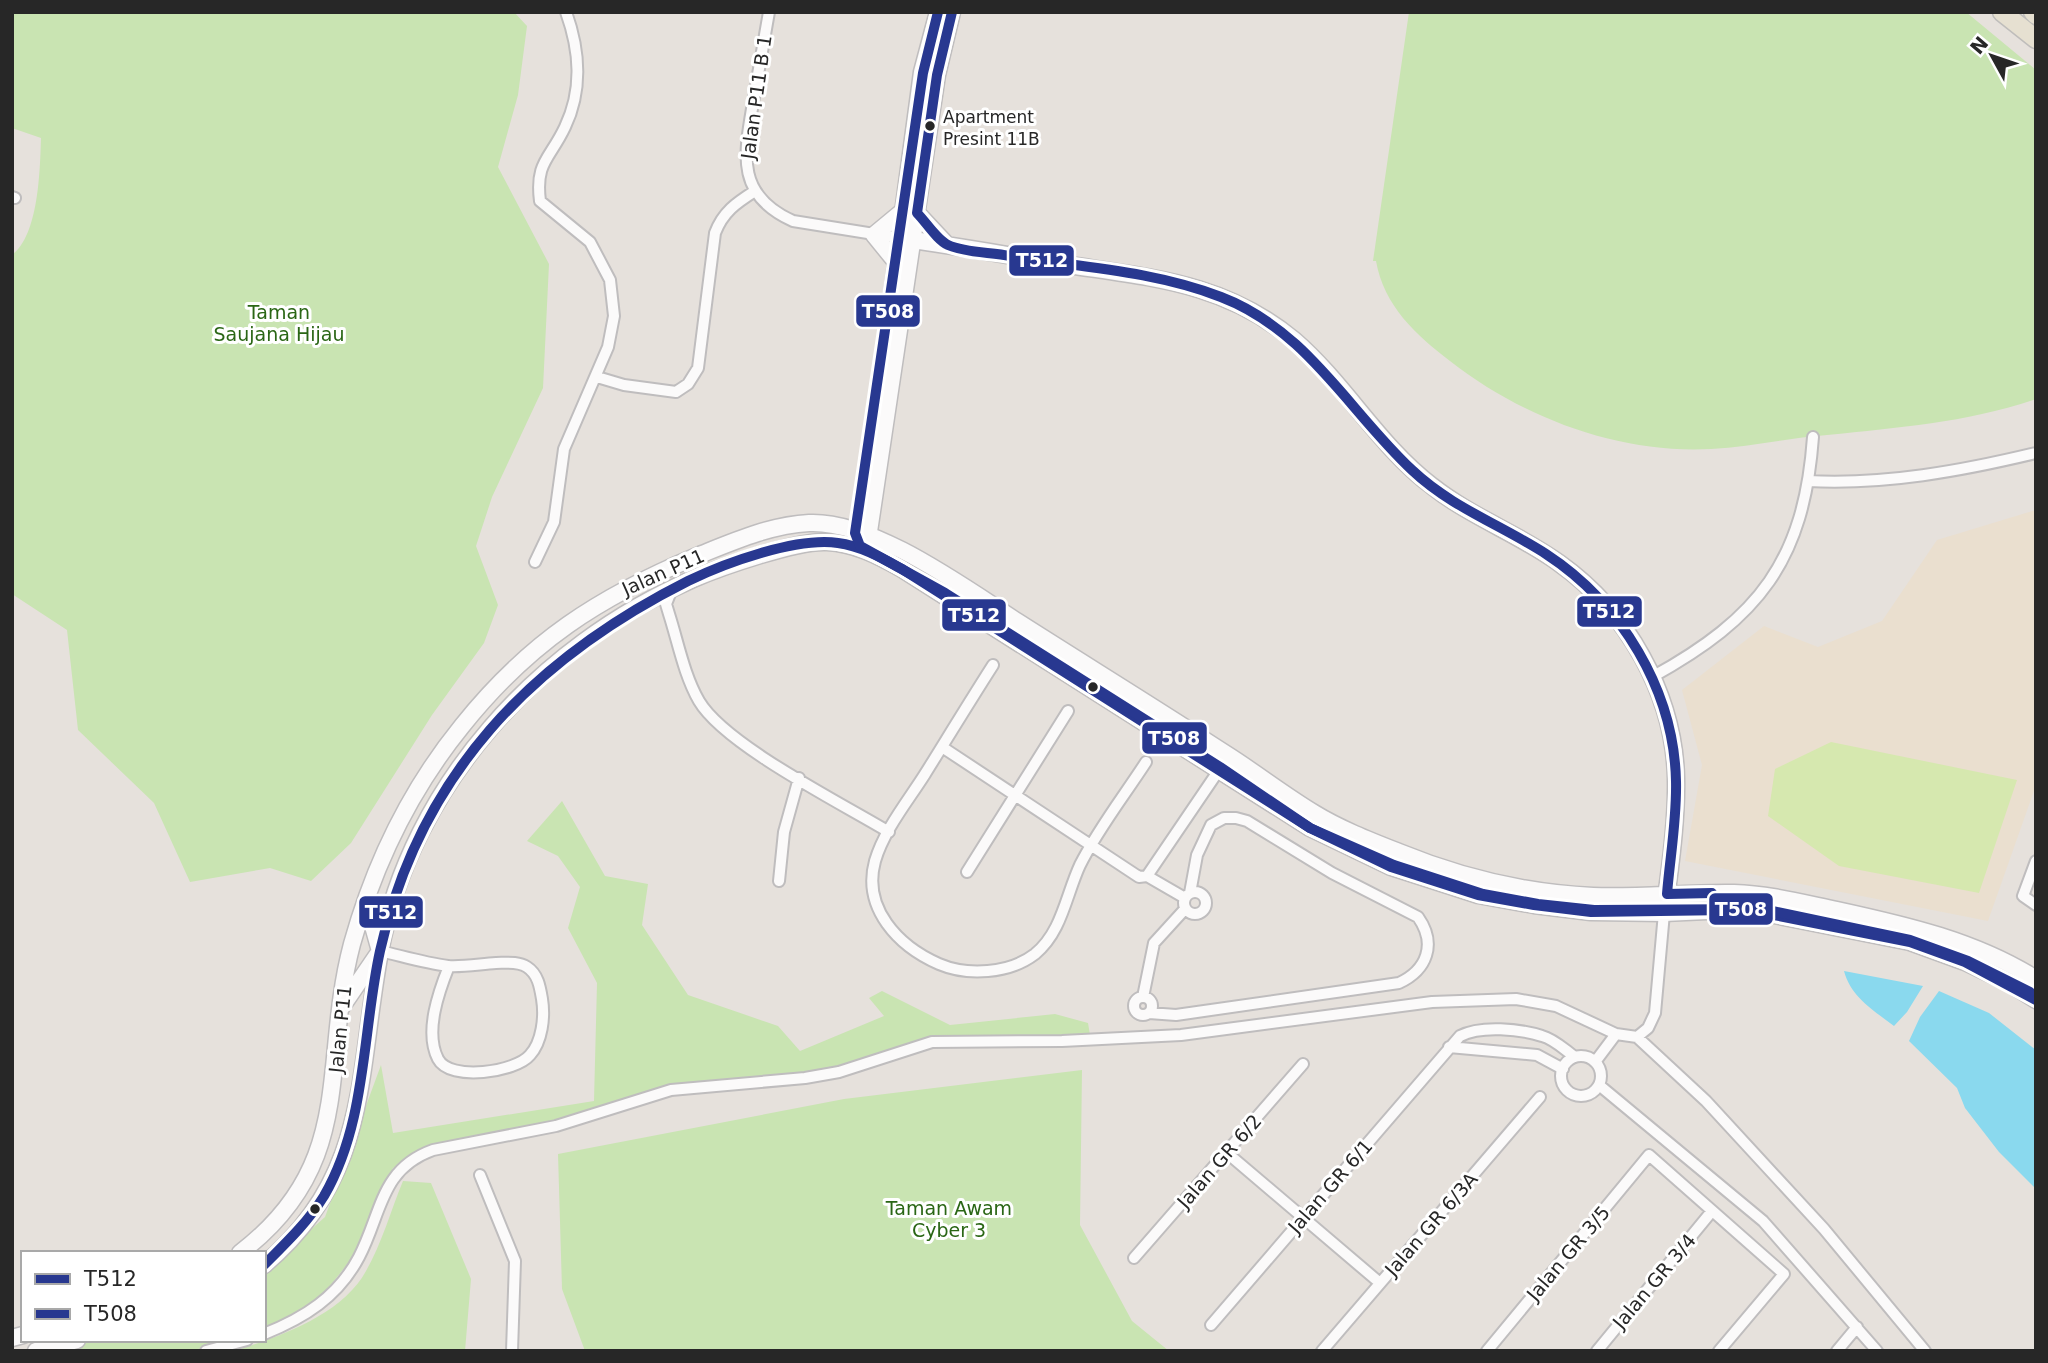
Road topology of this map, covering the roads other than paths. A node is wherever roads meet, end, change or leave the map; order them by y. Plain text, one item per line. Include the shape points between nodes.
1 (566, 12) edge
2 (769, 12) edge
3 (938, 12) edge
4 (952, 12) edge
5 (2002, 12) edge
6 (2036, 39) edge
7 (755, 191) junction
8 (910, 212) junction
9 (874, 235) junction
10 (906, 239) junction
11 (947, 245) junction
12 (902, 267) junction
13 (597, 377) junction
14 (1813, 437) dead end
15 (2036, 453) edge
16 (1808, 481) junction
17 (863, 500) junction
18 (830, 525) junction
19 (863, 541) junction
20 (535, 562) dead end
21 (674, 587) junction
22 (638, 606) junction
23 (669, 614) junction
24 (993, 666) dead end
25 (1652, 677) junction
26 (1068, 710) dead end
27 (1210, 744) junction
28 (942, 747) junction
29 (1146, 762) dead end
30 (1248, 769) junction
31 (1219, 770) junction
32 (799, 778) junction
33 (1014, 795) junction
34 (889, 832) junction
35 (1091, 846) junction
36 (2036, 861) edge
37 (967, 872) dead end
38 (1147, 876) junction
39 (779, 881) dead end
40 (1667, 894) junction
41 (1187, 900) junction
42 (366, 901) junction
43 (2036, 905) edge
44 (1664, 913) junction
45 (380, 951) junction
46 (449, 966) junction
47 (2036, 979) edge
48 (2036, 1000) edge
49 (341, 1007) junction
50 (1616, 1034) junction
51 (1542, 1035) junction
52 (1637, 1037) junction
53 (1449, 1047) junction
54 (1537, 1055) junction
55 (1575, 1057) junction
56 (1595, 1062) junction
57 (1303, 1064) dead end
58 (1563, 1069) junction
59 (1599, 1086) junction
60 (1540, 1097) dead end
61 (1226, 1152) junction
62 (480, 1175) dead end
63 (1712, 1211) junction
64 (1304, 1218) junction
65 (243, 1251) edge
66 (1135, 1258) dead end
67 (266, 1263) edge
68 (1380, 1283) junction
69 (1212, 1325) dead end
70 (1857, 1327) junction
71 (266, 1333) edge
72 (240, 1342) edge
73 (56, 1343) edge
74 (1840, 1347) edge
75 (36, 1351) edge
76 (206, 1351) edge
77 (512, 1351) edge
78 (1322, 1351) edge
79 (1487, 1351) edge
80 (1597, 1351) edge
81 (1719, 1351) edge
82 (1877, 1351) edge
83 (1925, 1351) edge

1 - 13 street via 576,39 579,85 566,127 537,178 540,201 590,242 610,281 614,316
2 - 7 street, Jalan P11 B 1 via 745,156
3 - 8 main road via 922,72
4 - 8 main road
5 - 6 main road
7 - 9 street, Jalan P11 B 1 via 777,214 793,221
7 - 13 street via 731,206 715,233 698,368 688,384 677,392
8 - 9 main road
8 - 10 main road
8 - 11 main road
9 - 10 street, Jalan P11 B 1
9 - 12 main road
10 - 11 main road
10 - 12 main road
11 - 12 main road
11 - 25 main road via 1172,280 1223,297 1268,320 1320,367 1376,434 1432,486 1558,562 1595,593 1622,626
12 - 17 main road
12 - 19 main road
13 - 20 street via 564,449 554,522
14 - 16 street
15 - 16 street via 1922,477
16 - 25 street via 1793,539 1766,589 1721,633
17 - 18 main road via 847,517
17 - 19 main road
18 - 19 main road, Jalan P11
18 - 42 main road, Jalan P11 via 772,528 713,550 652,575 565,624 510,673 435,762 392,833
19 - 21 main road, Jalan P11 via 810,543 719,568
19 - 27 main road, Jalan P11 via 952,581
19 - 31 main road, Jalan P11
21 - 22 main road, Jalan P11
21 - 23 street via 666,604
22 - 23 street
22 - 45 main road, Jalan P11 via 588,638 522,693 481,738 443,791 408,861
23 - 32 street via 692,686 715,722
24 - 28 street
25 - 40 main road via 1671,740 1676,778
26 - 33 street
27 - 30 main road, Jalan P11
27 - 31 main road
28 - 33 street
28 - 34 street
29 - 35 street
30 - 31 main road
30 - 40 main road, Jalan P11 via 1317,816 1435,866 1540,890 1594,896
31 - 38 street
31 - 44 main road, Jalan P11 via 1310,828 1427,879 1478,895 1534,905
32 - 34 street
32 - 39 street via 784,832
33 - 35 street
33 - 37 street
34 - 35 street via 874,863 874,904 909,948 951,969 970,972 1022,962 1036,953 1059,923
35 - 38 street via 1139,877
36 - 43 street via 2023,896
38 - 41 street
40 - 44 main road
40 - 47 main road, Jalan P11 via 1776,897 1914,927
41 - 41 street via 1211,825 1224,818 1247,821 1332,873 1418,917 1425,926 1425,963 1399,983 1176,1015 1138,1014 1136,999 1143,997 1154,943
42 - 45 main road
42 - 49 main road, Jalan P11
44 - 48 main road, Jalan P11 via 1730,910 1769,914 1897,939 1965,962
44 - 52 street via 1655,1013
45 - 46 street
45 - 49 main road
45 - 67 main road, Jalan P11 via 362,1088 345,1153 328,1192 304,1225
46 - 46 street via 510,962 527,967 539,981 543,1005 541,1035 528,1058 510,1067 472,1073 451,1070 438,1060 433,1034 438,993
49 - 65 main road, Jalan P11 via 335,1079 323,1140 285,1208
50 - 52 street
50 - 56 street
50 - 71 street via 1556,1006 1516,999 1432,1002 1181,1035 932,1042 839,1072 671,1090 556,1126 414,1157 392,1180 359,1258 339,1286 322,1305
51 - 53 street via 1468,1031
51 - 54 street
51 - 55 street
52 - 83 street via 1701,1095 1824,1229
53 - 54 street
53 - 64 street, Jalan GR 6/1
54 - 58 street
55 - 56 street via 1586,1056
55 - 58 street
56 - 59 street via 1601,1073
57 - 61 street, Jalan GR 6/2
58 - 59 street via 1562,1082 1570,1093 1589,1095
59 - 70 street via 1763,1221
60 - 68 street, Jalan GR 6/3A
61 - 64 street
61 - 66 street, Jalan GR 6/2
62 - 77 street via 515,1261
63 - 79 street, Jalan GR 3/5 via 1649,1155
63 - 80 street, Jalan GR 3/4
63 - 81 street via 1784,1274
64 - 68 street
64 - 69 street, Jalan GR 6/1
68 - 78 street, Jalan GR 6/3A
70 - 74 street
70 - 82 street
72 - 76 street
73 - 75 main road

